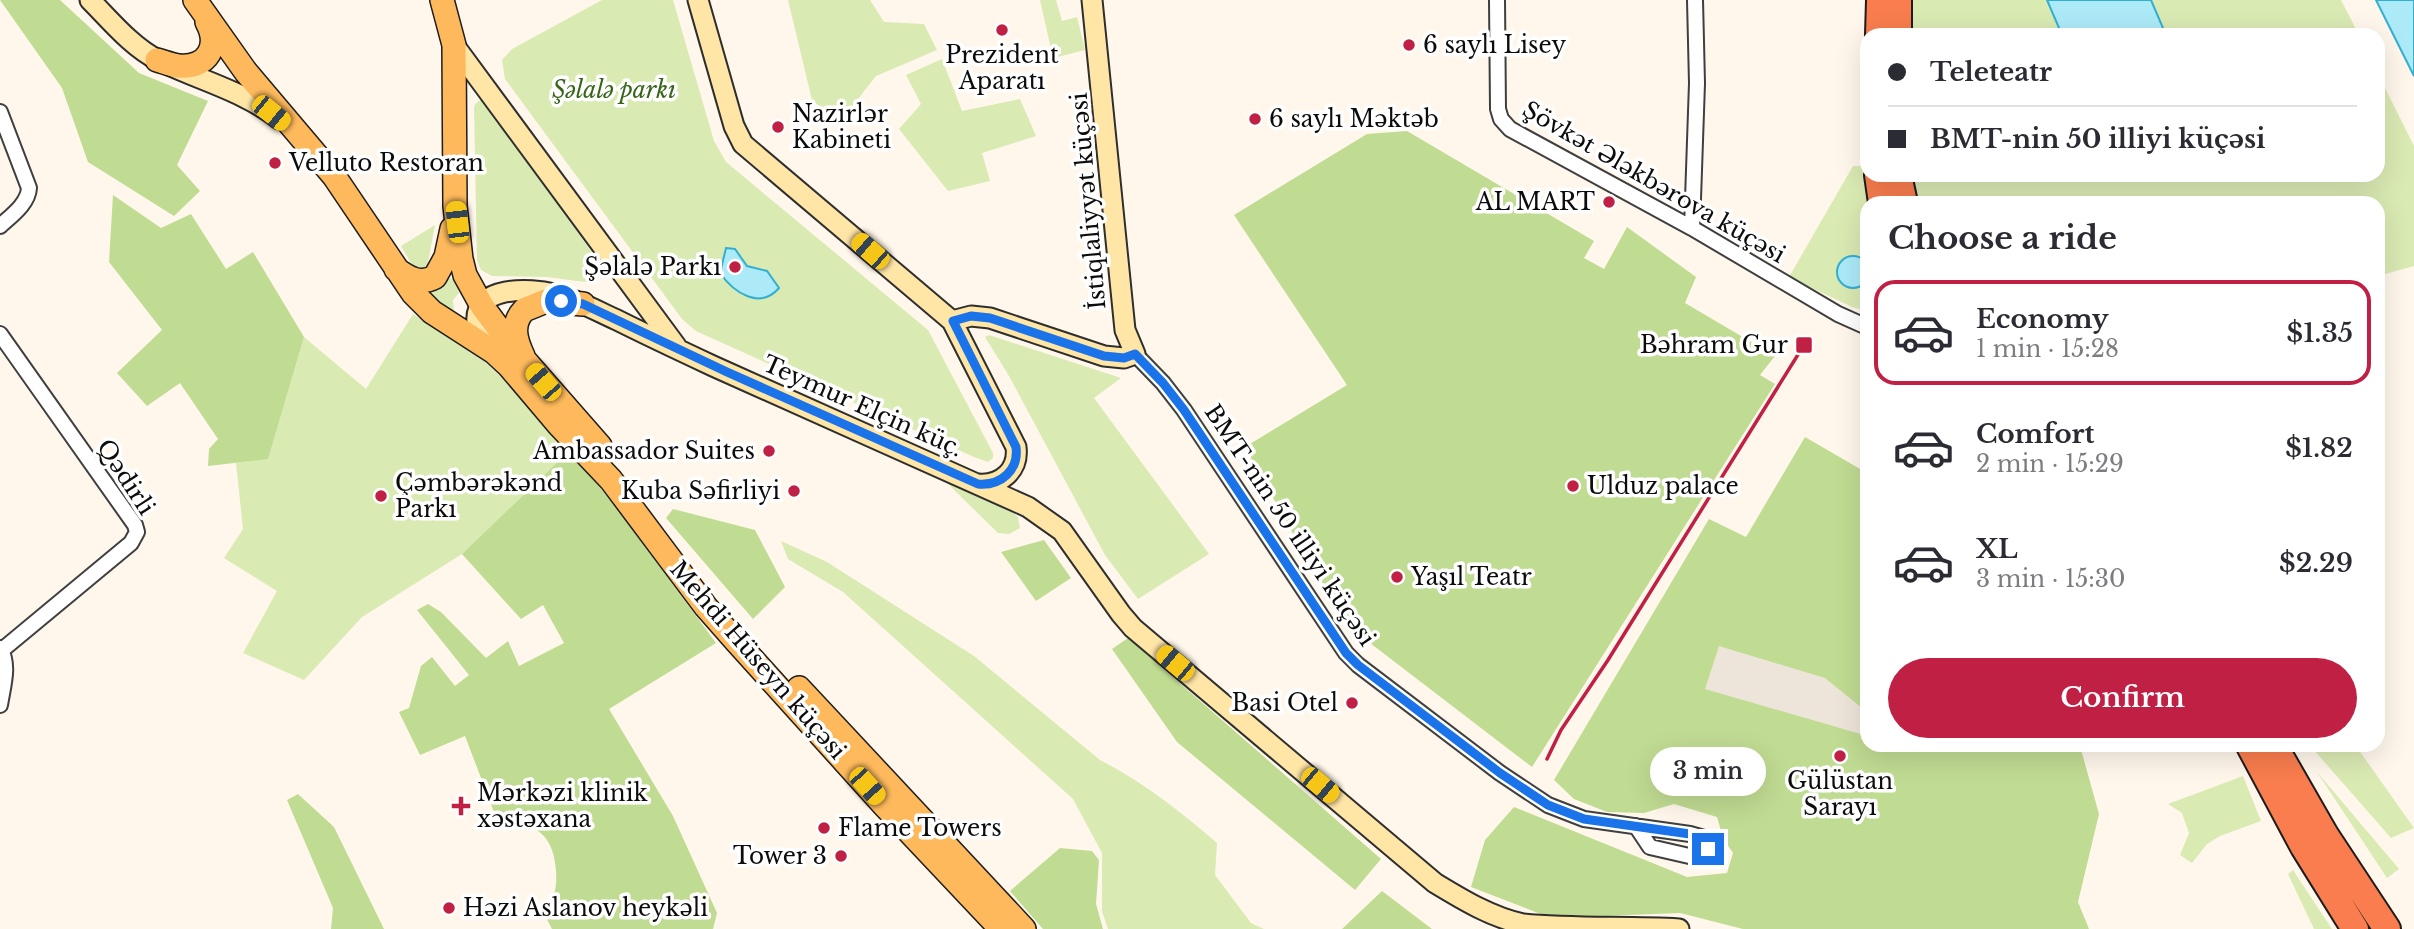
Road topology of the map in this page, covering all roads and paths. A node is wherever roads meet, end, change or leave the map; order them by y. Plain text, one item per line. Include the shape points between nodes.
1 (90, 0) edge
2 (442, 0) edge
3 (698, 0) edge
4 (1092, 0) edge
5 (1497, 0) edge
6 (1695, 0) edge
7 (1880, 0) edge
8 (1898, 0) edge
9 (199, 6) edge
10 (1879, 28) edge
11 (1898, 28) edge
12 (454, 45) junction
13 (157, 60) junction
14 (0, 112) edge
15 (302, 137) junction
16 (455, 206) junction
17 (0, 226) edge
18 (1692, 228) junction
19 (396, 269) junction
20 (583, 304) junction
21 (482, 306) junction
22 (953, 321) junction
23 (1860, 324) edge
24 (0, 334) edge
25 (679, 350) junction
26 (494, 352) junction
27 (1135, 354) junction
28 (528, 364) junction
29 (978, 484) junction
30 (1, 649) edge
31 (0, 705) edge
32 (2253, 752) edge
33 (2277, 752) edge
34 (1636, 827) dead end
35 (1559, 928) edge
36 (1583, 928) edge
37 (1001, 929) edge
38 (1024, 929) edge
39 (1679, 929) edge
40 (2355, 929) edge
41 (2387, 929) edge

1 - 13 main road
2 - 12 main road
3 - 22 main road via 734,127 743,144
4 - 27 main road, İstiqlaliyyət küçəsi via 1125,330
5 - 18 street, Şövkət Ələkbərova küçəsi via 1501,119 1510,129
6 - 18 street
7 - 10 highway
8 - 11 highway
9 - 13 main road via 214,37 214,46 205,58 181,66
9 - 15 main road, Mehdi Hüseyn küçəsi via 246,72
12 - 16 main road
12 - 25 main road
13 - 15 main road via 256,103
14 - 17 street via 29,188 24,202
15 - 19 main road, Mehdi Hüseyn küçəsi
16 - 19 main road via 446,257 435,277 411,279
16 - 21 main road, Mehdi Hüseyn küçəsi via 465,275
18 - 23 street, Şövkət Ələkbərova küçəsi
19 - 26 main road, Mehdi Hüseyn küçəsi via 432,312
20 - 21 main road via 554,294 519,290 500,293
20 - 25 main road
20 - 28 main road via 546,302 531,305 520,314 515,334
21 - 26 main road via 477,326
21 - 28 main road, Mehdi Hüseyn küçəsi
22 - 27 main road via 978,316 1104,356
22 - 29 main road via 1016,447 1011,471 999,481
24 - 30 street, Qədirli via 137,532 131,543
25 - 29 main road, Teymur Elçin küç.
26 - 37 main road, Mehdi Hüseyn küçəsi via 611,480 706,607
27 - 34 street, BMT-nin 50 illiyi küçəsi via 1184,410 1358,665 1536,799 1584,819
28 - 38 main road, Mehdi Hüseyn küçəsi via 622,471 747,631
29 - 35 main road, Teymur Elçin küç. via 1055,525 1133,628 1432,880 1494,915
30 - 31 street via 5,667
32 - 40 highway
33 - 41 highway
35 - 36 main road
36 - 39 main road

